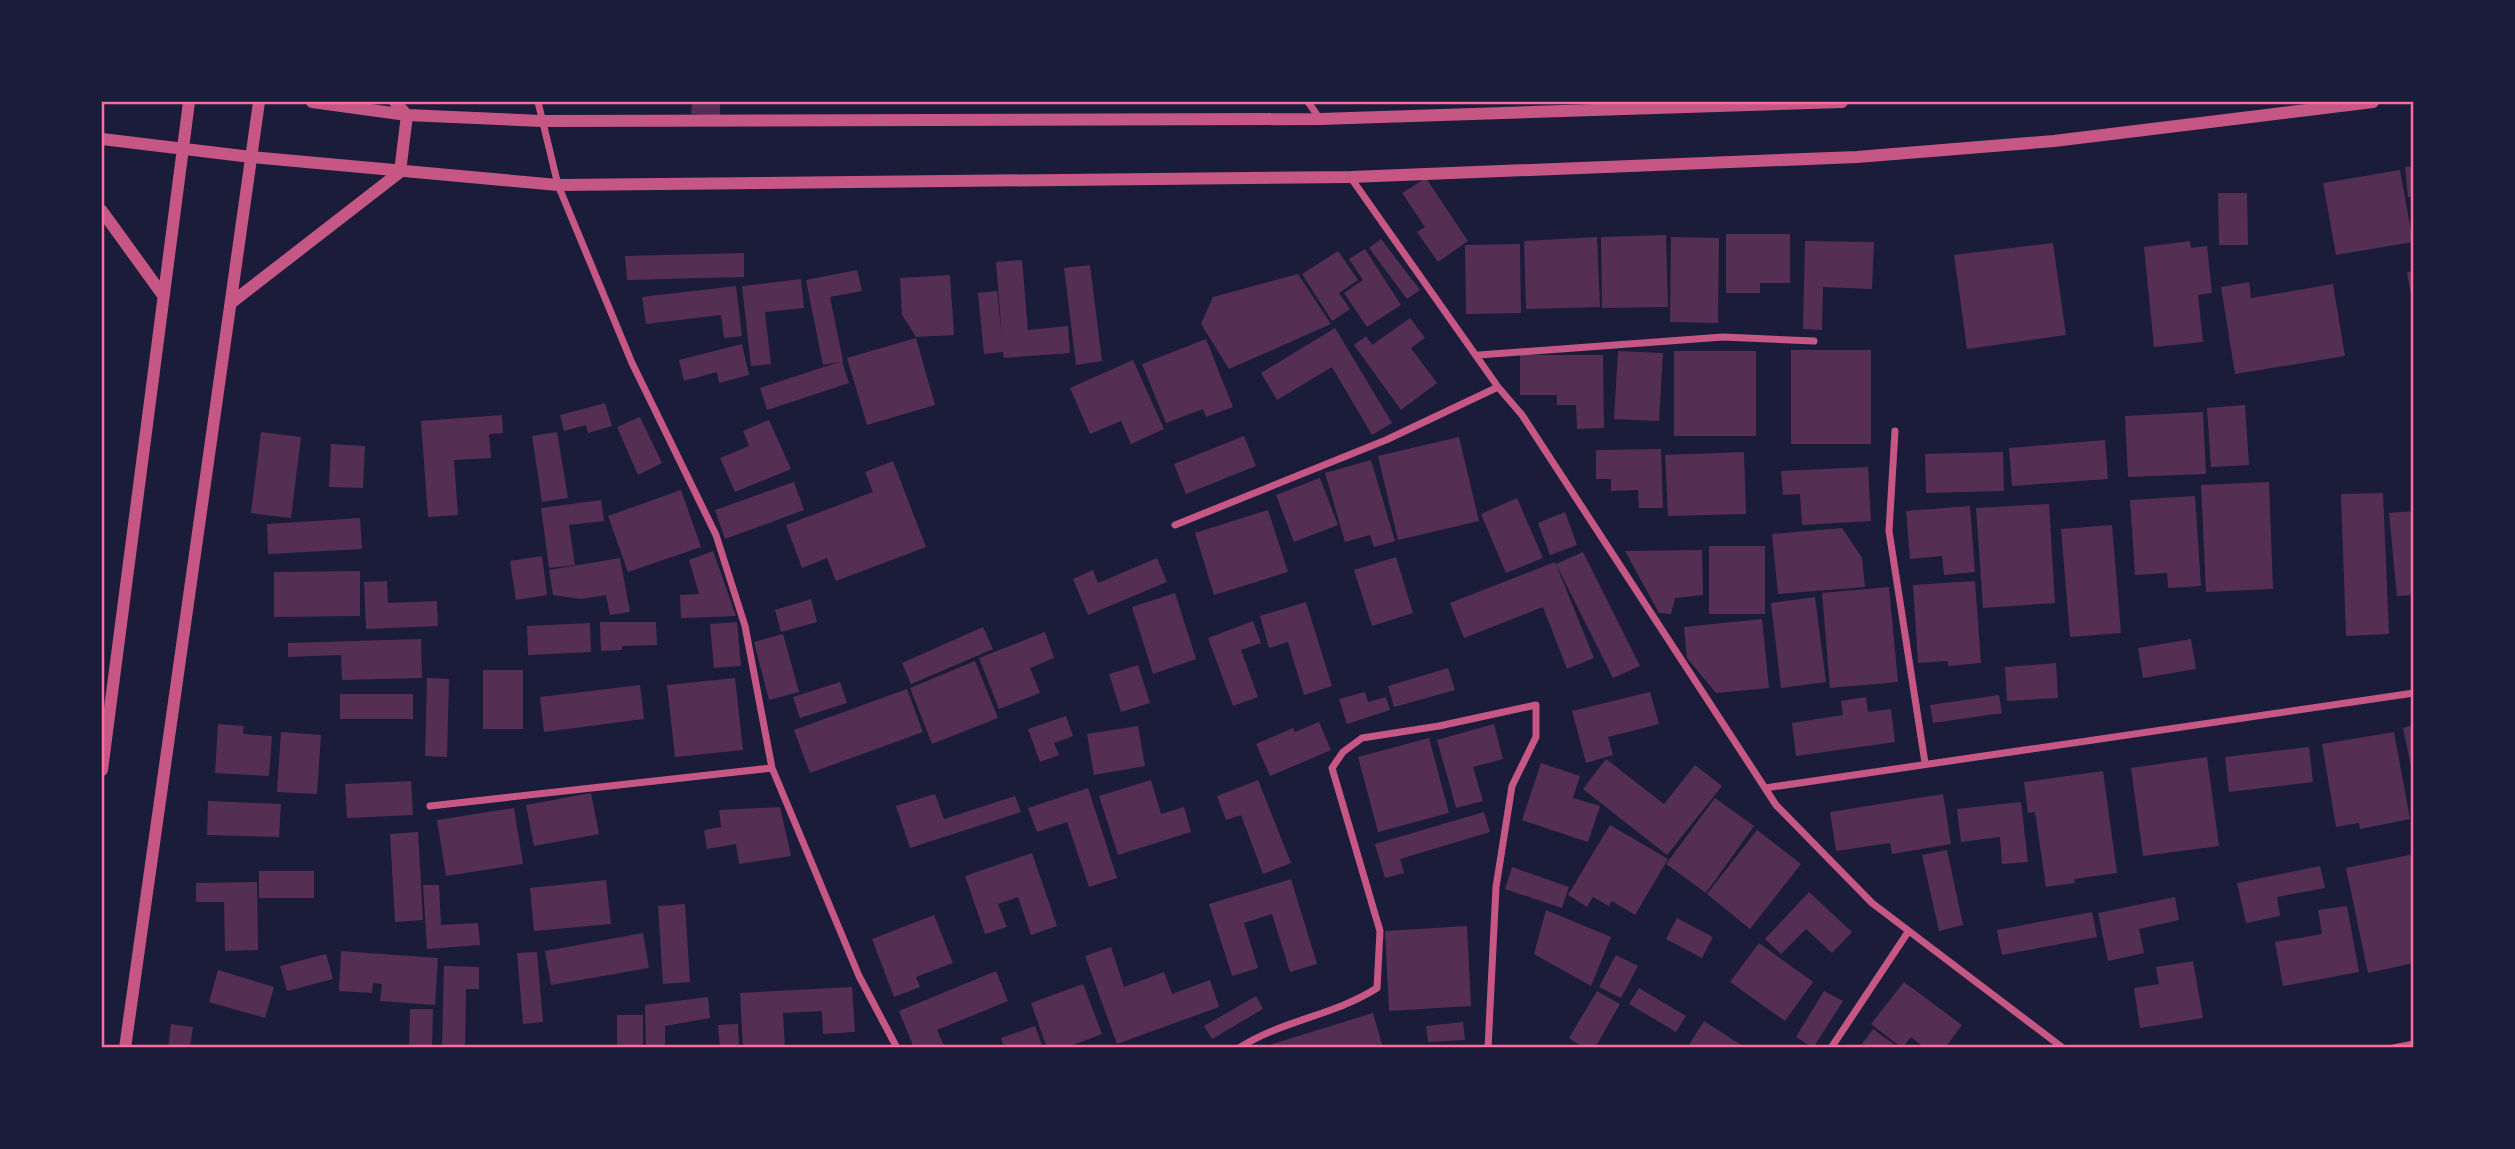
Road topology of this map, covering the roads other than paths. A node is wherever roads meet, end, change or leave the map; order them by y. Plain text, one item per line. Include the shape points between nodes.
1 (189, 102) edge
2 (259, 102) edge
3 (312, 102) edge
4 (395, 102) edge
5 (538, 102) edge
6 (1308, 102) edge
7 (1842, 102) edge
8 (2373, 102) edge
9 (407, 114) junction
10 (1320, 119) junction
11 (541, 121) junction
12 (102, 139) edge
13 (182, 150) junction
14 (251, 157) junction
15 (400, 172) junction
16 (1351, 177) junction
17 (558, 185) junction
18 (102, 211) edge
19 (162, 294) junction
20 (231, 303) junction
21 (1814, 341) dead end
22 (1479, 355) junction
23 (1498, 387) junction
24 (1895, 431) dead end
25 (1175, 525) dead end
26 (2413, 693) edge
27 (1925, 763) junction
28 (772, 768) junction
29 (102, 770) edge
30 (1765, 788) junction
31 (430, 806) dead end
32 (1908, 932) junction
33 (2413, 1044) edge
34 (125, 1048) edge
35 (897, 1048) edge
36 (1239, 1048) edge
37 (1488, 1048) edge
38 (1831, 1048) edge
39 (2063, 1048) edge
40 (2393, 1048) edge

1 - 13 street
2 - 14 street
3 - 9 street
4 - 9 street
5 - 11 street
6 - 10 street
7 - 10 street
8 - 16 street via 2054,141 1857,157
9 - 11 street
9 - 15 street
10 - 11 street
11 - 17 street
12 - 13 street
13 - 14 street
13 - 19 street
14 - 15 street
14 - 20 street
15 - 17 street
15 - 20 street
16 - 17 street
16 - 22 street
17 - 28 street via 632,363 716,535 745,626
18 - 19 street
19 - 29 street
20 - 34 street
21 - 22 street via 1723,337
22 - 23 street
23 - 25 street via 1386,440
23 - 30 street via 1522,415
24 - 27 street via 1889,531
26 - 27 street
27 - 30 street
28 - 31 street
28 - 35 street via 859,976
30 - 32 street via 1776,805 1872,903
32 - 38 street
32 - 39 street
33 - 40 street
36 - 37 street via 1255,1038 1351,1005 1377,988 1380,931 1332,768 1343,752 1362,738 1536,705 1536,737 1512,786 1496,887

